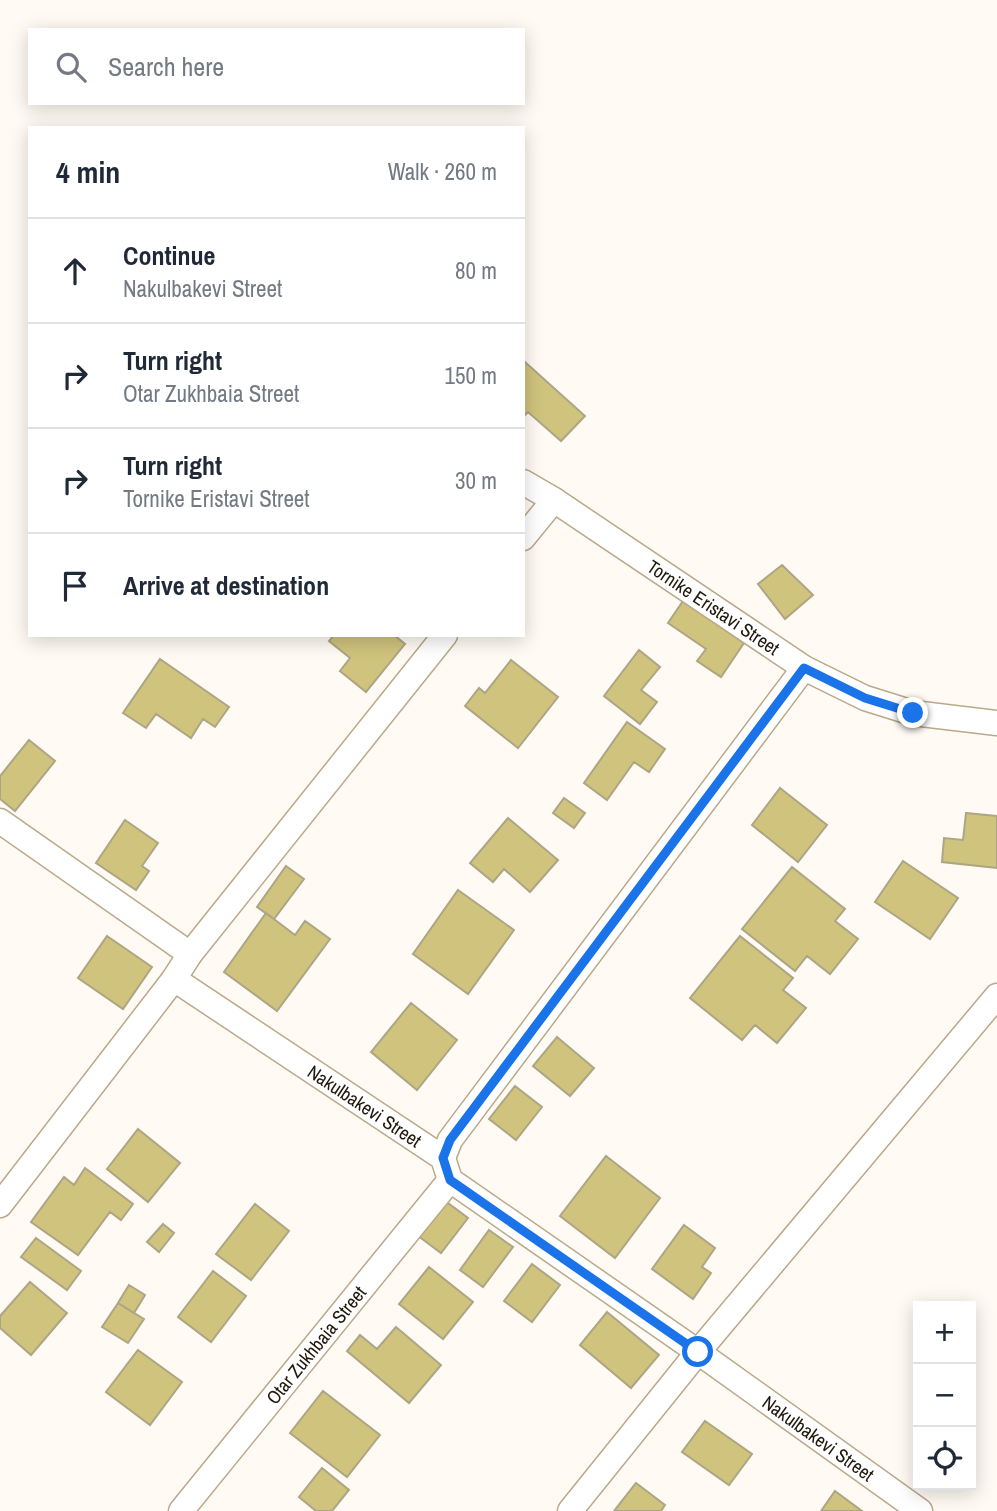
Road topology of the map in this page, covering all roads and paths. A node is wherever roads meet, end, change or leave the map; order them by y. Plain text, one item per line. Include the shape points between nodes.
1 (525, 483) edge
2 (554, 500) junction
3 (525, 536) edge
4 (443, 637) edge
5 (804, 668) junction
6 (997, 723) edge
7 (0, 821) edge
8 (190, 954) junction
9 (174, 979) junction
10 (997, 996) edge
11 (447, 1169) junction
12 (0, 1205) edge
13 (698, 1352) junction
14 (181, 1511) edge
15 (570, 1511) edge
16 (920, 1511) edge

1 - 2 street, Tornike Eristavi Street
2 - 3 street
2 - 5 street, Tornike Eristavi Street
4 - 8 street
5 - 6 street, Tornike Eristavi Street via 865,698 913,713
5 - 11 street, Otar Zukhbaia Street via 450,1140
7 - 8 street
8 - 9 street
9 - 11 street, Nakulbakevi Street
9 - 12 street
10 - 13 street
11 - 13 street, Nakulbakevi Street
11 - 14 street, Otar Zukhbaia Street
13 - 15 street
13 - 16 street, Nakulbakevi Street

